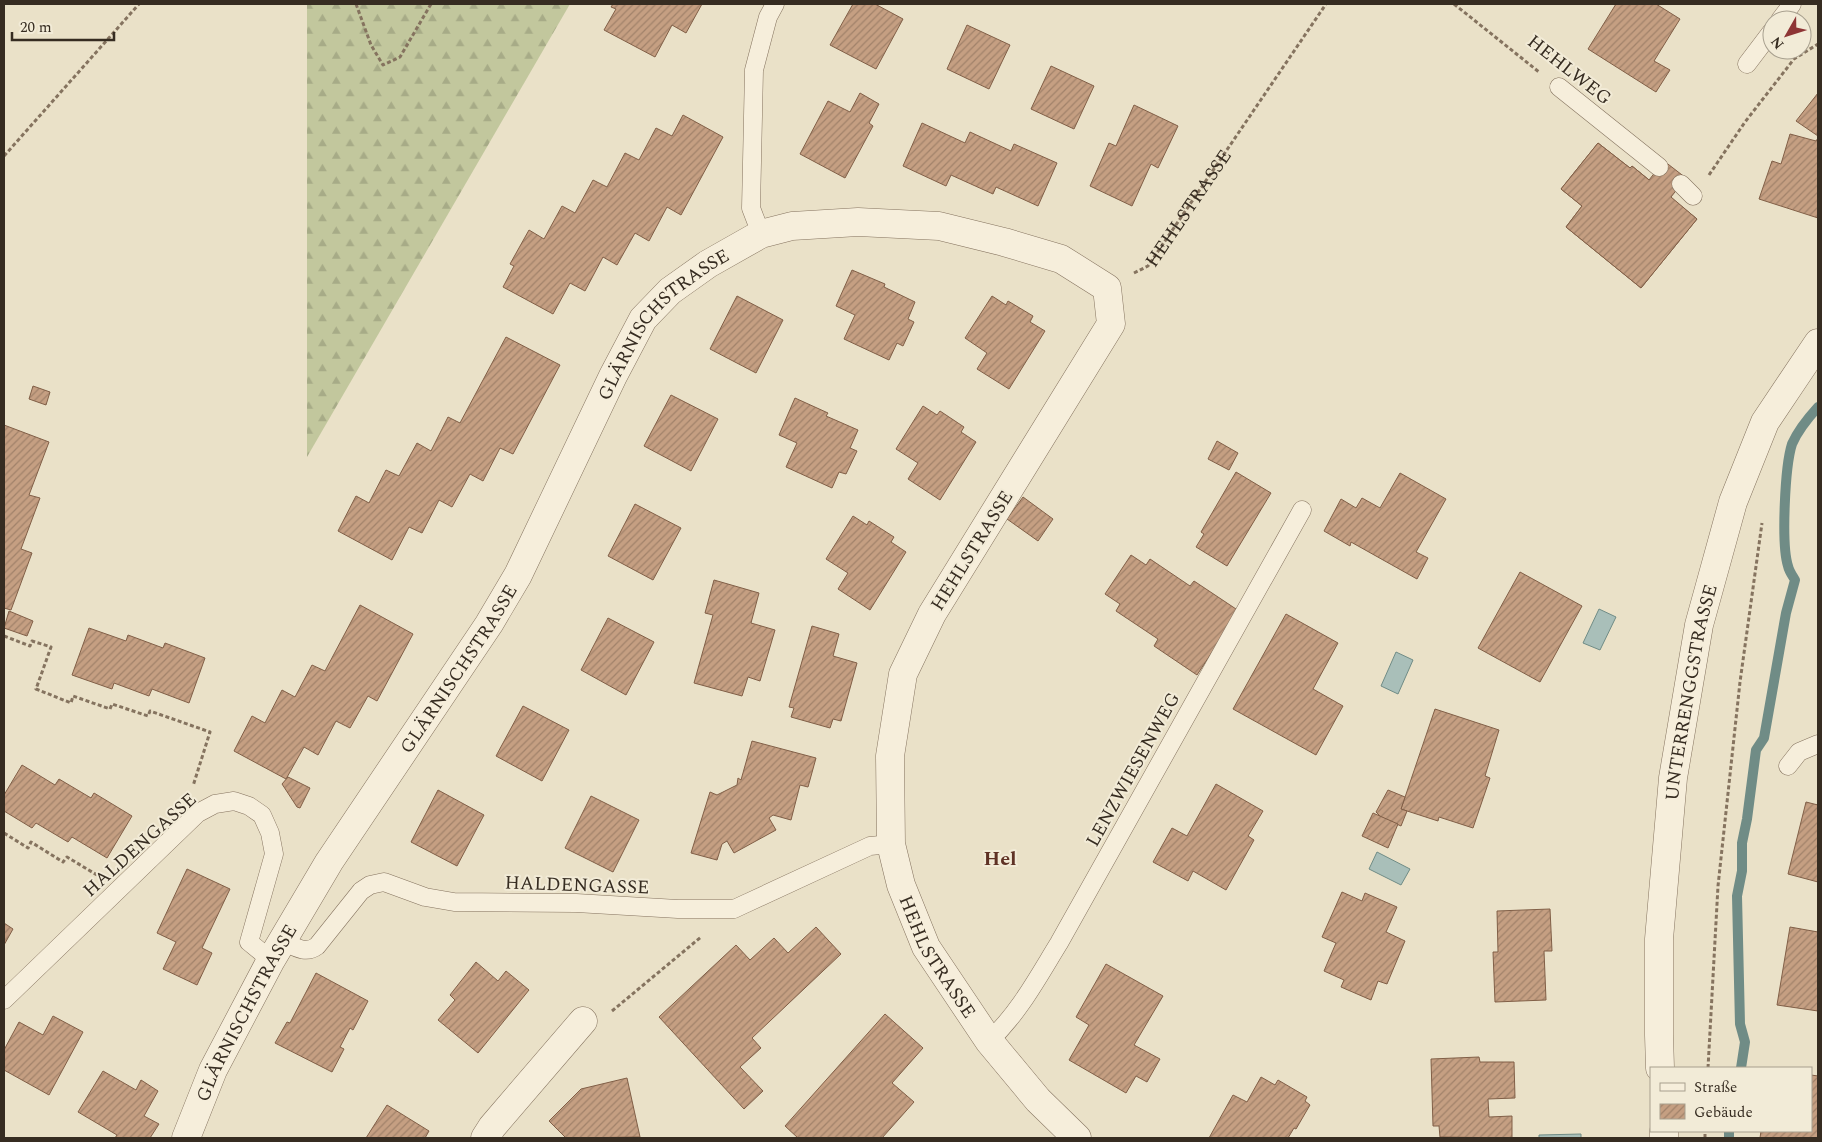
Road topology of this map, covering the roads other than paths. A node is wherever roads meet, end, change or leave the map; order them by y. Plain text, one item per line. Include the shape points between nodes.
1 (775, 4) edge
2 (1762, 44) edge
3 (1747, 64) dead end
4 (1558, 87) road end
5 (1659, 167) dead end
6 (761, 234) junction
7 (1106, 288) joint
8 (1818, 343) edge
9 (1302, 510) dead end
10 (1818, 744) edge
11 (1788, 766) dead end
12 (891, 844) junction
13 (277, 950) junction
14 (4, 1000) edge
15 (583, 1021) road end
16 (989, 1040) junction
17 (1660, 1067) edge
18 (186, 1138) edge
19 (485, 1138) edge
20 (1077, 1138) edge

1 - 6 lane via 768,17 754,70 751,208
2 - 3 lane
4 - 5 lane, HEHLWEG
6 - 7 street, GLÄRNISCHSTRASSE via 792,226 854,222 940,226 1061,259
6 - 13 street, GLÄRNISCHSTRASSE via 708,264 670,291 643,320 518,575 489,624 330,862
7 - 12 street, HEHLSTRASSE via 1112,324 932,614 903,674 890,756
8 - 17 street, UNTERRENGGSTRASSE via 1765,422 1733,502 1699,625 1673,778 1659,939
9 - 16 lane, LENZWIESENWEG via 1058,943 1021,1004 1004,1027
10 - 11 lane via 1799,752
12 - 13 lane, HALDENGASSE via 870,846 734,909 454,902 425,897 384,882 361,891 311,950
12 - 16 street, HEHLSTRASSE via 902,885 926,948
13 - 14 lane, HALDENGASSE via 249,942 274,854 270,833 262,815 249,806 234,801 215,804 194,816
13 - 18 street, GLÄRNISCHSTRASSE via 213,1070
15 - 19 street
16 - 20 street, HEHLSTRASSE via 1038,1100

